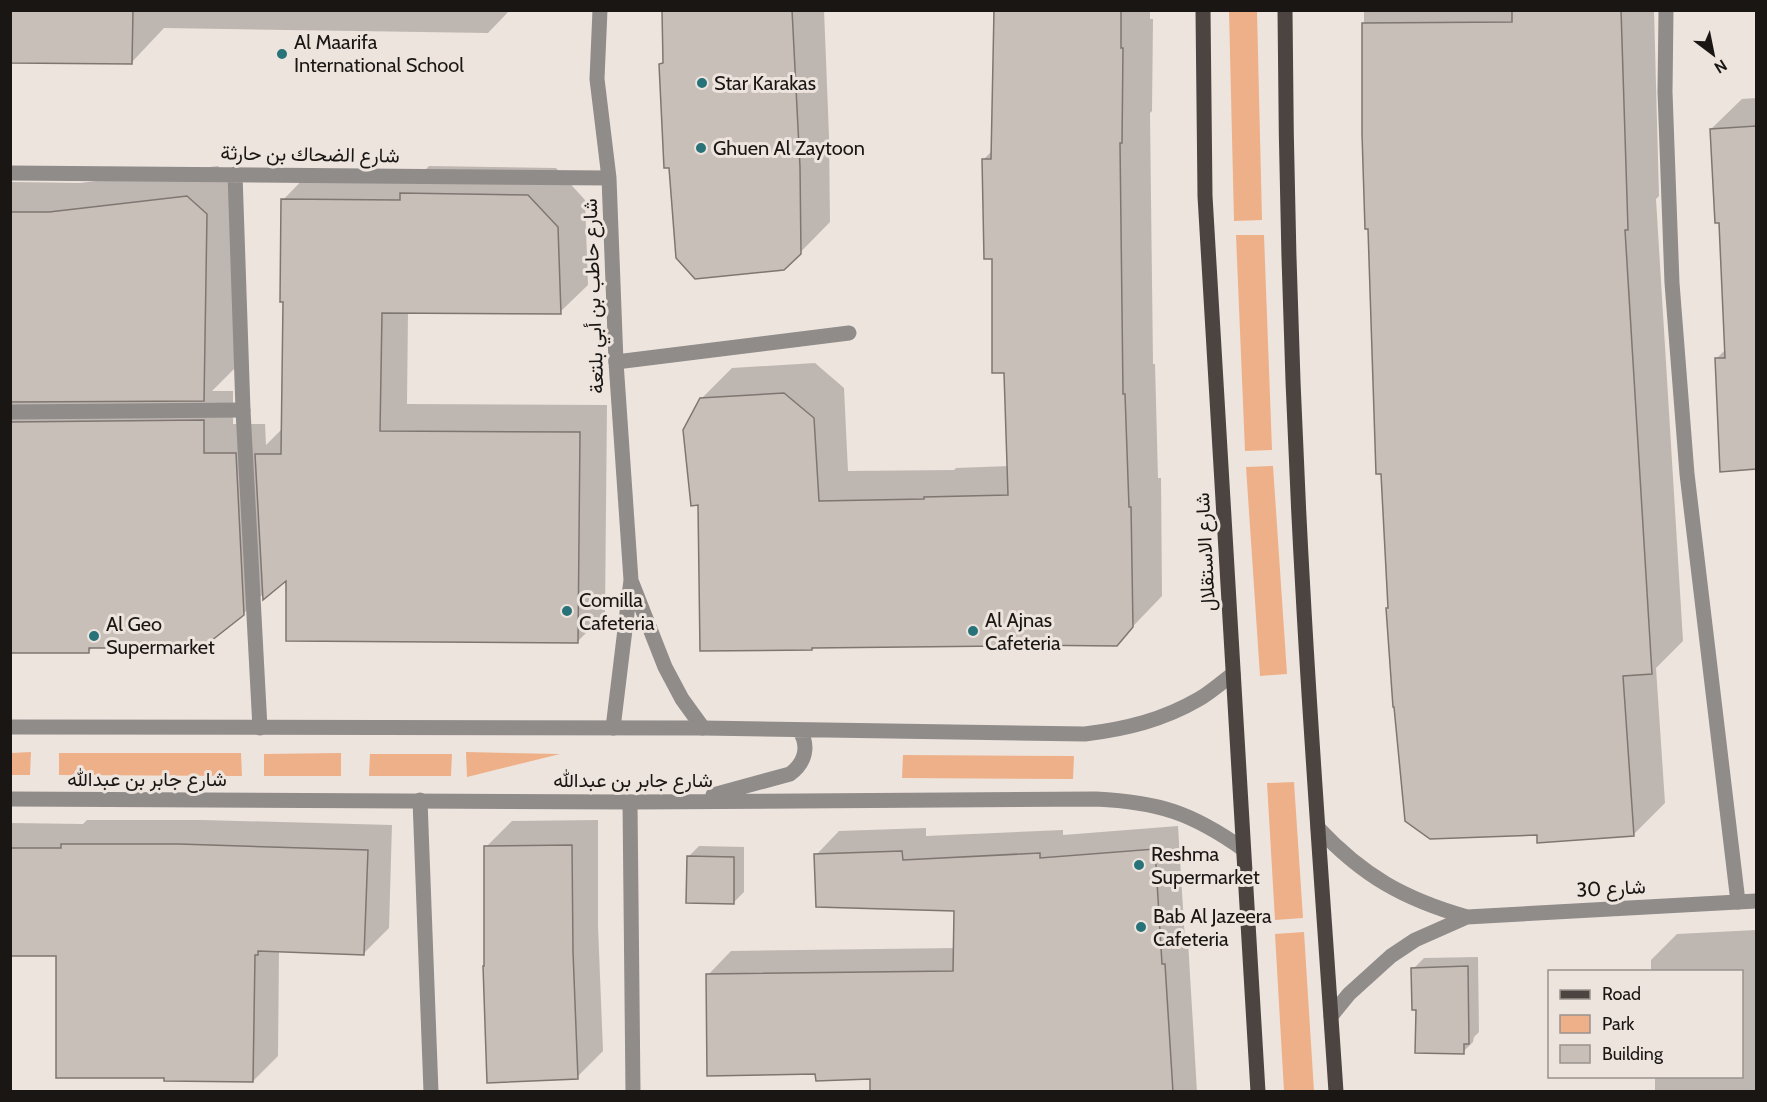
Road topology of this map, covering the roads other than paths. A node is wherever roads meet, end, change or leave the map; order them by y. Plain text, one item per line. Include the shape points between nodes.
1 (600, 10) edge
2 (1203, 10) edge
3 (1285, 10) edge
4 (1666, 10) edge
5 (10, 173) edge
6 (236, 174) junction
7 (609, 178) junction
8 (849, 333) dead end
9 (616, 362) junction
10 (243, 410) junction
11 (10, 412) edge
12 (631, 580) junction
13 (1233, 674) junction
14 (10, 727) edge
15 (260, 728) junction
16 (613, 728) junction
17 (703, 729) junction
18 (799, 730) junction
19 (10, 799) edge
20 (420, 800) junction
21 (689, 801) junction
22 (630, 802) junction
23 (1318, 828) junction
24 (1243, 849) junction
25 (1756, 901) edge
26 (1738, 902) junction
27 (1467, 917) junction
28 (1331, 1016) junction
29 (431, 1092) edge
30 (633, 1092) edge
31 (1258, 1092) edge
32 (1336, 1092) edge

1 - 7 street, شارع حاطب بن أبي بلتعة via 597,79
2 - 13 main road, شارع الاستقلال via 1205,196
3 - 23 main road via 1295,430
4 - 26 street via 1672,283 1685,450
5 - 6 street, شارع الضحاك بن حارثة
6 - 7 street, شارع الضحاك بن حارثة
6 - 10 street
7 - 9 street, شارع حاطب بن أبي بلتعة
8 - 9 street
9 - 12 street, شارع حاطب بن أبي بلتعة
10 - 11 street
10 - 15 street
12 - 16 street, شارع حاطب بن أبي بلتعة
12 - 17 street, شارع حاطب بن أبي بلتعة via 665,667
13 - 18 street via 1165,717 1112,731 1085,734
13 - 24 main road, شارع الاستقلال
14 - 15 street
15 - 16 street
16 - 17 street
17 - 18 street
18 - 21 street via 806,745 805,754 790,774
19 - 20 street, شارع جابر بن عبدالله
20 - 22 street, شارع جابر بن عبدالله
20 - 29 street
21 - 22 street, شارع جابر بن عبدالله
21 - 24 street, شارع جابر بن عبدالله via 1130,801 1185,815
22 - 30 street
23 - 27 street, شارع 30 via 1338,849 1385,885 1412,899
23 - 28 main road
24 - 31 main road, شارع الاستقلال
25 - 26 street, شارع 30
26 - 27 street, شارع 30
27 - 28 street, شارع 30 via 1415,940 1391,956
28 - 32 main road

